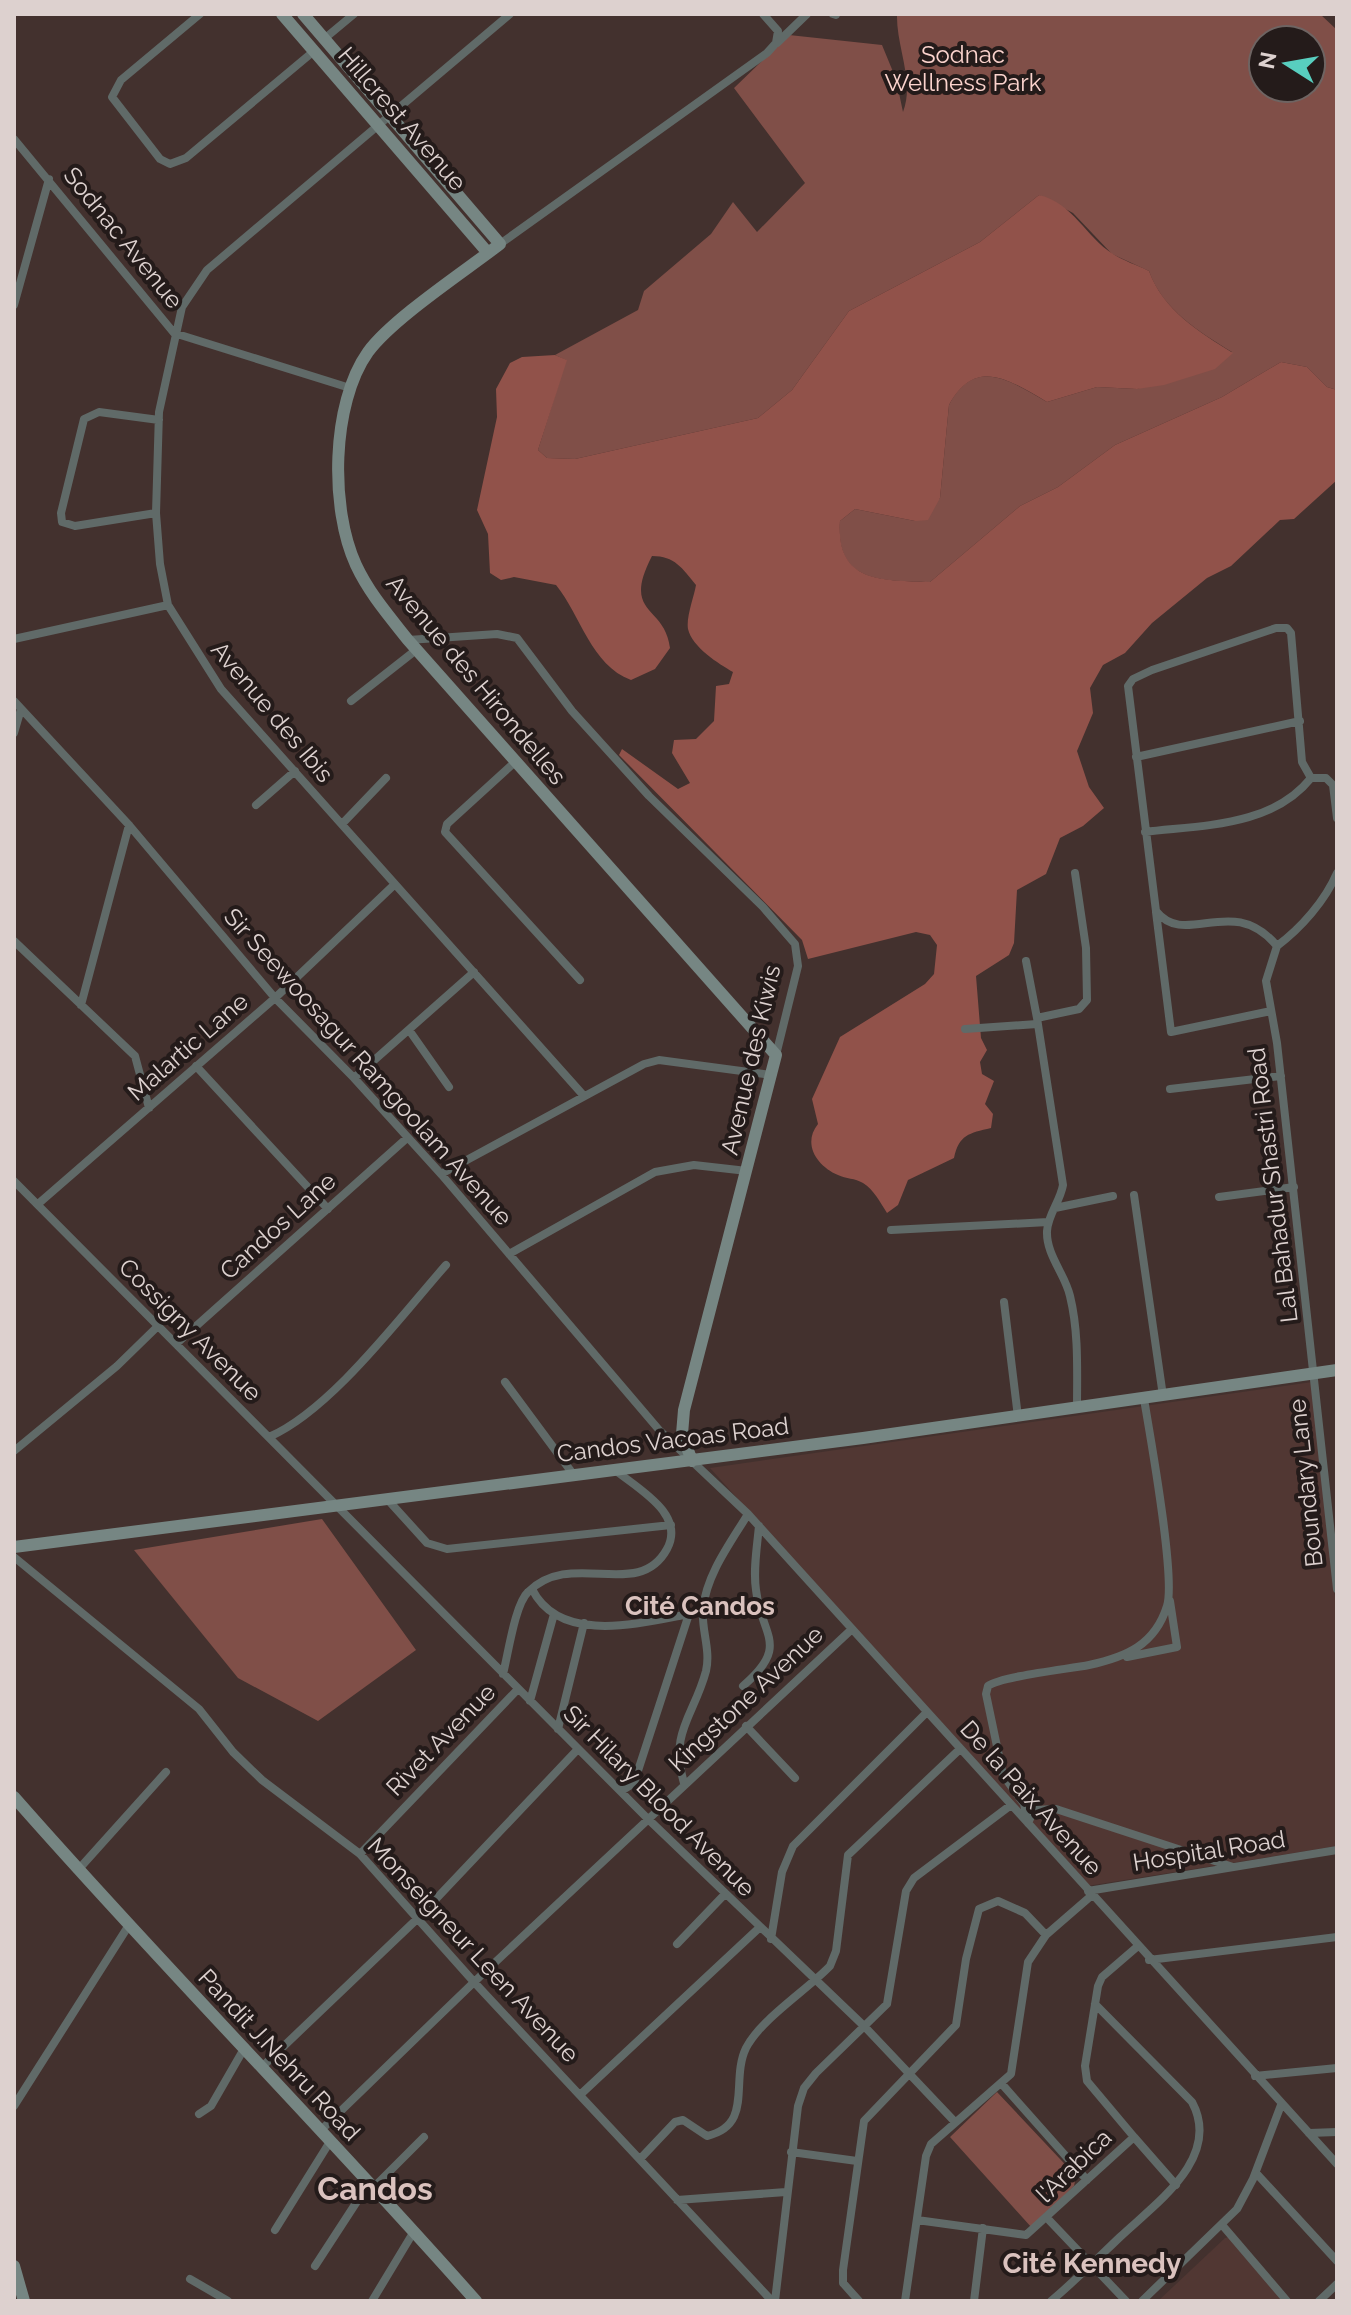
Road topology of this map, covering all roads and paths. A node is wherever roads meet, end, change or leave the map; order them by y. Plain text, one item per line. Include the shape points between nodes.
1 (200, 14) edge
2 (282, 14) edge
3 (303, 14) edge
4 (354, 14) edge
5 (510, 14) edge
6 (763, 14) edge
7 (807, 14) edge
8 (324, 39) junction
9 (776, 43) junction
10 (314, 51) junction
11 (389, 116) junction
12 (377, 125) junction
13 (14, 139) edge
14 (49, 179) junction
15 (500, 244) junction
16 (488, 253) junction
17 (16, 286) edge
18 (14, 305) edge
19 (174, 333) junction
20 (350, 388) junction
21 (159, 420) junction
22 (156, 513) junction
23 (168, 605) junction
24 (14, 639) edge
25 (412, 645) junction
26 (14, 701) edge
27 (351, 701) dead end
28 (21, 709) junction
29 (1300, 721) junction
30 (14, 733) edge
31 (1136, 757) junction
32 (515, 762) junction
33 (295, 771) junction
34 (386, 778) dead end
35 (1311, 778) junction
36 (256, 805) dead end
37 (1337, 818) edge
38 (342, 824) junction
39 (129, 825) junction
40 (1145, 832) junction
41 (1075, 873) dead end
42 (1337, 873) edge
43 (395, 884) junction
44 (1156, 911) junction
45 (14, 941) edge
46 (1277, 946) junction
47 (1026, 961) dead end
48 (474, 972) junction
49 (580, 980) dead end
50 (275, 998) junction
51 (81, 1005) junction
52 (1271, 1011) junction
53 (1037, 1021) junction
54 (965, 1029) dead end
55 (409, 1030) junction
56 (776, 1055) junction
57 (196, 1066) junction
58 (771, 1075) junction
59 (1281, 1076) junction
60 (354, 1078) junction
61 (449, 1087) dead end
62 (1170, 1089) dead end
63 (584, 1096) junction
64 (149, 1108) junction
65 (407, 1138) junction
66 (747, 1171) junction
67 (441, 1174) junction
68 (14, 1181) edge
69 (1294, 1187) junction
70 (1134, 1195) dead end
71 (1113, 1196) dead end
72 (1219, 1197) dead end
73 (38, 1204) junction
74 (1054, 1208) junction
75 (328, 1209) junction
76 (1048, 1222) junction
77 (891, 1230) dead end
78 (509, 1254) junction
79 (446, 1265) dead end
80 (1004, 1302) dead end
81 (158, 1326) junction
82 (176, 1344) junction
83 (1337, 1370) edge
84 (1315, 1373) junction
85 (505, 1382) dead end
86 (1163, 1396) junction
87 (1144, 1399) junction
88 (1077, 1409) junction
89 (1018, 1417) junction
90 (269, 1437) junction
91 (14, 1451) edge
92 (692, 1461) junction
93 (614, 1469) junction
94 (573, 1474) junction
95 (388, 1500) junction
96 (338, 1506) junction
97 (748, 1514) junction
98 (671, 1525) junction
99 (759, 1526) junction
100 (14, 1547) edge
101 (14, 1557) edge
102 (532, 1589) junction
103 (1337, 1589) edge
104 (1169, 1596) junction
105 (703, 1609) junction
106 (554, 1614) junction
107 (689, 1614) junction
108 (584, 1623) junction
109 (852, 1629) junction
110 (1124, 1657) junction
111 (503, 1674) junction
112 (743, 1686) dead end
113 (518, 1689) junction
114 (530, 1701) junction
115 (927, 1712) junction
116 (746, 1726) junction
117 (558, 1729) junction
118 (578, 1749) junction
119 (960, 1749) junction
120 (166, 1772) dead end
121 (795, 1778) dead end
122 (684, 1783) junction
123 (621, 1791) junction
124 (14, 1797) edge
125 (1011, 1805) junction
126 (647, 1818) junction
127 (1028, 1823) junction
128 (1337, 1850) edge
129 (360, 1854) junction
130 (1236, 1868) junction
131 (78, 1870) junction
132 (725, 1894) junction
133 (1089, 1894) junction
134 (417, 1919) junction
135 (129, 1925) junction
136 (759, 1928) junction
137 (1046, 1935) junction
138 (1337, 1937) edge
139 (771, 1939) junction
140 (677, 1944) dead end
141 (1138, 1946) junction
142 (1149, 1960) junction
143 (817, 1980) junction
144 (474, 1982) junction
145 (1095, 2004) junction
146 (865, 2027) junction
147 (245, 2047) junction
148 (263, 2066) junction
149 (1337, 2068) edge
150 (910, 2076) junction
151 (1255, 2076) junction
152 (1001, 2083) junction
153 (581, 2094) junction
154 (1281, 2105) junction
155 (14, 2106) edge
156 (199, 2114) dead end
157 (955, 2122) junction
158 (321, 2130) junction
159 (1337, 2132) edge
160 (1309, 2133) junction
161 (424, 2137) dead end
162 (1134, 2137) junction
163 (331, 2140) junction
164 (791, 2152) junction
165 (640, 2159) junction
166 (857, 2161) junction
167 (1337, 2164) edge
168 (1256, 2173) junction
169 (1087, 2180) junction
170 (1176, 2185) junction
171 (371, 2186) junction
172 (786, 2192) junction
173 (677, 2200) junction
174 (1048, 2219) junction
175 (917, 2220) junction
176 (1223, 2226) junction
177 (983, 2228) junction
178 (275, 2230) dead end
179 (413, 2233) junction
180 (1337, 2261) edge
181 (1091, 2264) junction
182 (14, 2266) edge
183 (315, 2266) dead end
184 (190, 2279) dead end
185 (1337, 2284) edge
186 (24, 2301) edge
187 (228, 2301) edge
188 (372, 2301) edge
189 (476, 2301) edge
190 (774, 2301) edge
191 (859, 2301) edge
192 (905, 2301) edge
193 (974, 2301) edge
194 (1051, 2301) edge
195 (1126, 2301) edge
196 (1142, 2301) edge
197 (1287, 2301) edge
198 (1319, 2301) edge

1 - 10 street via 121,80 112,97 160,159 170,164 186,158
2 - 10 main road, Hillcrest Avenue
3 - 8 main road, Hillcrest Avenue
4 - 8 street
5 - 11 street, Avenue des Ibis
6 - 9 street via 778,31
7 - 9 street, Avenue des Hirondelles
8 - 11 main road, Hillcrest Avenue
9 - 15 street, Avenue des Hirondelles
10 - 12 main road, Hillcrest Avenue
11 - 12 street, Avenue des Ibis
11 - 15 main road, Hillcrest Avenue
12 - 16 main road, Hillcrest Avenue
12 - 19 street, Avenue des Ibis via 207,270 186,299
13 - 14 street, Sodnac Avenue
14 - 17 street
14 - 19 street, Sodnac Avenue
15 - 16 main road, Avenue des Hirondelles
16 - 20 main road, Avenue des Hirondelles via 385,334
17 - 18 street
19 - 20 street, Sodnac Avenue
19 - 21 street, Avenue des Ibis
20 - 25 main road, Avenue des Hirondelles via 338,460 347,534 370,592
21 - 22 street, Avenue des Ibis
21 - 22 street via 99,412 84,419 61,513 62,522 75,526
22 - 23 street, Avenue des Ibis
23 - 24 street
23 - 33 street, Avenue des Ibis via 221,689
25 - 27 street
25 - 32 main road, Avenue des Hirondelles
25 - 56 street, Avenue des Kiwis via 497,634 517,638 572,711 649,796 763,907 795,944 798,956 787,1024
26 - 28 street, Sir Seewoosagur Ramgoolam Avenue
28 - 30 street
28 - 39 street, Sir Seewoosagur Ramgoolam Avenue
29 - 31 street
29 - 31 street via 1291,633 1283,626 1133,679 1128,698
29 - 35 street via 1302,762
31 - 40 street
32 - 49 street via 447,824 445,832
32 - 56 main road, Avenue des Hirondelles
33 - 36 street
33 - 38 street, Avenue des Ibis
34 - 38 street
35 - 37 street via 1326,778 1333,785
35 - 40 street via 1297,796 1273,810
38 - 43 street, Avenue des Ibis
39 - 50 street, Sir Seewoosagur Ramgoolam Avenue
39 - 51 street
40 - 44 street
41 - 53 street via 1087,1000 1079,1009
42 - 46 street via 1325,896
43 - 48 street, Avenue des Ibis
43 - 50 street, Malartic Lane
44 - 46 street via 1177,925 1249,922
44 - 52 street via 1171,1032
45 - 51 street
46 - 52 street, Lal Bahadur Shastri Road via 1266,981
47 - 53 street
48 - 55 street
48 - 63 street, Avenue des Ibis
50 - 57 street, Malartic Lane
50 - 60 street, Sir Seewoosagur Ramgoolam Avenue
51 - 64 street via 135,1056
52 - 59 street, Lal Bahadur Shastri Road
53 - 54 street
53 - 74 street via 1062,1163 1063,1185
55 - 60 street
55 - 61 street
56 - 58 main road, Avenue des Kiwis
57 - 64 street, Malartic Lane
57 - 75 street
58 - 63 street via 659,1060 632,1068
58 - 66 main road, Avenue des Kiwis
59 - 62 street
59 - 69 street, Lal Bahadur Shastri Road
60 - 65 street, Sir Seewoosagur Ramgoolam Avenue
63 - 67 street
64 - 73 street, Malartic Lane
65 - 67 street, Sir Seewoosagur Ramgoolam Avenue
65 - 75 street, Candos Lane
66 - 78 street via 694,1165 655,1172
66 - 92 main road, Avenue des Kiwis via 684,1410 682,1434
67 - 78 street, Sir Seewoosagur Ramgoolam Avenue
68 - 73 street, Cossigny Avenue
69 - 72 street
69 - 84 street, Lal Bahadur Shastri Road
70 - 86 street
71 - 74 street
73 - 81 street, Cossigny Avenue
74 - 76 street
75 - 82 street, Candos Lane
76 - 77 street
76 - 88 street via 1049,1247 1069,1290 1076,1322
78 - 92 street, Sir Seewoosagur Ramgoolam Avenue via 660,1431
79 - 90 street via 298,1423
80 - 89 street
81 - 82 street, Cossigny Avenue
81 - 91 street
82 - 90 street, Cossigny Avenue
83 - 84 main road, Candos Vacoas Road
84 - 86 main road, Candos Vacoas Road
84 - 103 street, Boundary Lane
85 - 94 street
86 - 87 main road, Candos Vacoas Road
87 - 88 main road, Candos Vacoas Road
87 - 104 street
88 - 89 main road, Candos Vacoas Road
89 - 92 main road, Candos Vacoas Road
90 - 96 street, Cossigny Avenue
92 - 93 main road, Candos Vacoas Road
92 - 97 street, De la Paix Avenue
93 - 94 main road, Candos Vacoas Road
93 - 98 street via 664,1510
94 - 95 main road, Candos Vacoas Road
95 - 96 main road, Candos Vacoas Road
95 - 98 street via 427,1543 447,1549
96 - 100 main road, Candos Vacoas Road
96 - 111 street, Sir Hilary Blood Avenue
97 - 99 street, De la Paix Avenue
97 - 105 street via 711,1578
98 - 102 street via 668,1548 642,1574 572,1573
99 - 109 street, De la Paix Avenue
99 - 112 street via 756,1590 770,1651
101 - 129 street, Monseigneur Leen Avenue via 199,1709 262,1780
102 - 106 street
102 - 111 street via 521,1604
104 - 110 street via 1153,1632
104 - 110 street via 1177,1647
105 - 107 street
105 - 122 street via 707,1667 678,1743
106 - 108 street
106 - 114 street
107 - 108 street via 623,1626
107 - 123 street via 634,1783
108 - 117 street
109 - 115 street, De la Paix Avenue
109 - 116 street, Kingstone Avenue
110 - 127 street via 988,1686 1003,1775 1024,1804
111 - 113 street, Sir Hilary Blood Avenue
113 - 114 street, Sir Hilary Blood Avenue
113 - 129 street, Rivet Avenue
114 - 117 street, Sir Hilary Blood Avenue
115 - 119 street, De la Paix Avenue
115 - 139 street via 793,1846 782,1872
116 - 121 street
116 - 122 street, Kingstone Avenue
117 - 118 street, Sir Hilary Blood Avenue
118 - 123 street, Sir Hilary Blood Avenue
118 - 134 street
119 - 125 street, De la Paix Avenue
119 - 143 street via 848,1855 836,1951
120 - 131 street
122 - 126 street, Kingstone Avenue
123 - 126 street, Sir Hilary Blood Avenue
124 - 131 main road, Pandit J.Nehru Road
125 - 127 street, De la Paix Avenue
125 - 146 street via 914,1878 903,1907 890,1996
126 - 132 street, Sir Hilary Blood Avenue
126 - 144 street, Kingstone Avenue
127 - 130 street via 1034,1810 1056,1809
127 - 133 street, De la Paix Avenue
128 - 130 street, Hospital Road
129 - 134 street, Monseigneur Leen Avenue
130 - 133 street, Hospital Road
131 - 135 main road, Pandit J.Nehru Road
132 - 136 street, Sir Hilary Blood Avenue
132 - 140 street
133 - 137 street
133 - 141 street, De la Paix Avenue
134 - 144 street, Monseigneur Leen Avenue
134 - 148 street
135 - 147 main road, Pandit J.Nehru Road
135 - 155 street
136 - 139 street, Sir Hilary Blood Avenue
136 - 153 street
137 - 150 street via 1025,1913 998,1901 979,1909 956,2025
137 - 152 street via 1028,1962 1014,2061 1011,2074
138 - 142 street
139 - 143 street, Sir Hilary Blood Avenue
141 - 142 street, De la Paix Avenue
141 - 145 street, l'Arabica via 1102,1977
142 - 151 street, De la Paix Avenue
143 - 146 street, Sir Hilary Blood Avenue
143 - 165 street via 747,2048 733,2121 722,2132 707,2136 683,2120 675,2122
144 - 153 street, Monseigneur Leen Avenue
144 - 158 street, Kingstone Avenue
145 - 162 street, l'Arabica via 1087,2081
145 - 170 street via 1192,2102 1201,2119 1193,2159
146 - 150 street, Sir Hilary Blood Avenue
146 - 164 street via 804,2088
147 - 148 main road, Pandit J.Nehru Road
147 - 156 street via 211,2106
148 - 158 main road, Pandit J.Nehru Road
149 - 151 street
150 - 157 street, Sir Hilary Blood Avenue
150 - 166 street via 864,2121
151 - 154 street, De la Paix Avenue
152 - 157 street
152 - 169 street
153 - 165 street, Monseigneur Leen Avenue
154 - 160 street, De la Paix Avenue
154 - 168 street
157 - 175 street via 926,2156
158 - 163 main road, Pandit J.Nehru Road
159 - 160 street
160 - 167 street, De la Paix Avenue
161 - 171 street
162 - 169 street, l'Arabica
162 - 170 street
163 - 171 main road, Pandit J.Nehru Road
163 - 178 street
164 - 166 street
164 - 172 street
165 - 173 street, Monseigneur Leen Avenue
166 - 191 street via 843,2283
168 - 176 street via 1246,2197
168 - 180 street
169 - 174 street, l'Arabica
170 - 181 street
171 - 179 main road, Pandit J.Nehru Road
171 - 183 street
172 - 173 street
172 - 190 street
173 - 190 street, Monseigneur Leen Avenue
174 - 177 street, l'Arabica via 1026,2235
174 - 181 street
175 - 177 street, l'Arabica
175 - 192 street
176 - 196 street
176 - 197 street
177 - 193 street
179 - 188 street
179 - 189 main road, Pandit J.Nehru Road
181 - 194 street
181 - 195 street
182 - 186 main road
184 - 187 street
185 - 198 street

